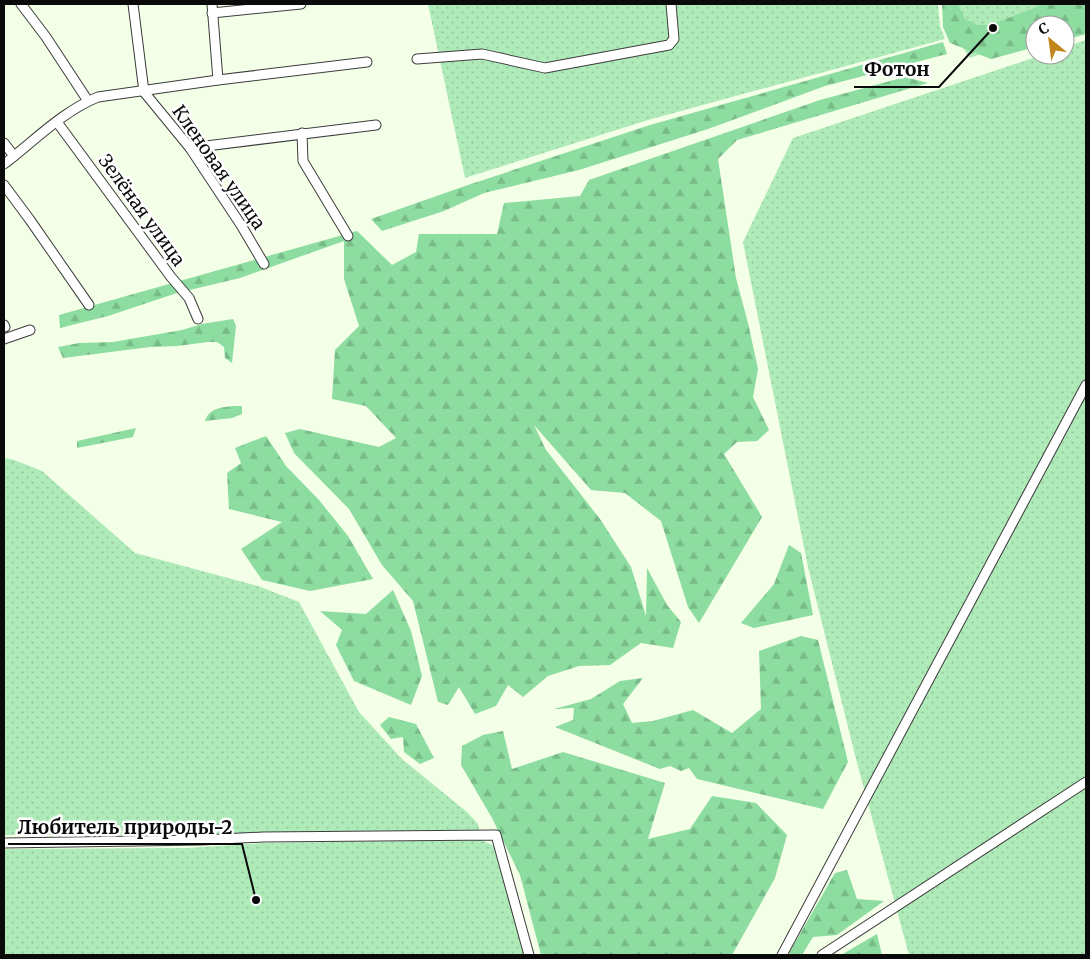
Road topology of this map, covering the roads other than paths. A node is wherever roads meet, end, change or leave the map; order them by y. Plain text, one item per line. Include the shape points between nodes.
1 (20, 4) edge
2 (133, 4) edge
3 (301, 4) edge
4 (671, 4) edge
5 (212, 8) edge
6 (417, 59) dead end
7 (367, 62) dead end
8 (218, 80) junction
9 (144, 92) junction
10 (88, 101) junction
11 (57, 122) junction
12 (376, 125) dead end
13 (302, 133) junction
14 (4, 143) edge
15 (190, 148) junction
16 (14, 156) junction
17 (4, 164) edge
18 (4, 185) edge
19 (348, 236) dead end
20 (264, 264) dead end
21 (89, 305) dead end
22 (198, 319) dead end
23 (30, 330) dead end
24 (4, 339) edge
25 (1086, 385) edge
26 (1086, 782) edge
27 (4, 843) edge
28 (529, 955) edge
29 (782, 955) edge
30 (822, 955) edge

1 - 10 street
2 - 9 street
3 - 5 street
4 - 6 street via 674,39 669,45 545,68 482,54
5 - 8 street
7 - 8 street
8 - 9 street
9 - 10 street
9 - 15 street, Кленовая улица
10 - 11 street
11 - 16 street
11 - 22 street, Зелёная улица via 189,298
12 - 13 street
13 - 15 street
13 - 19 street via 303,161
14 - 16 street
15 - 20 street, Кленовая улица
16 - 17 street
18 - 21 street
23 - 24 street
25 - 29 street
26 - 30 street
27 - 28 street via 496,835

